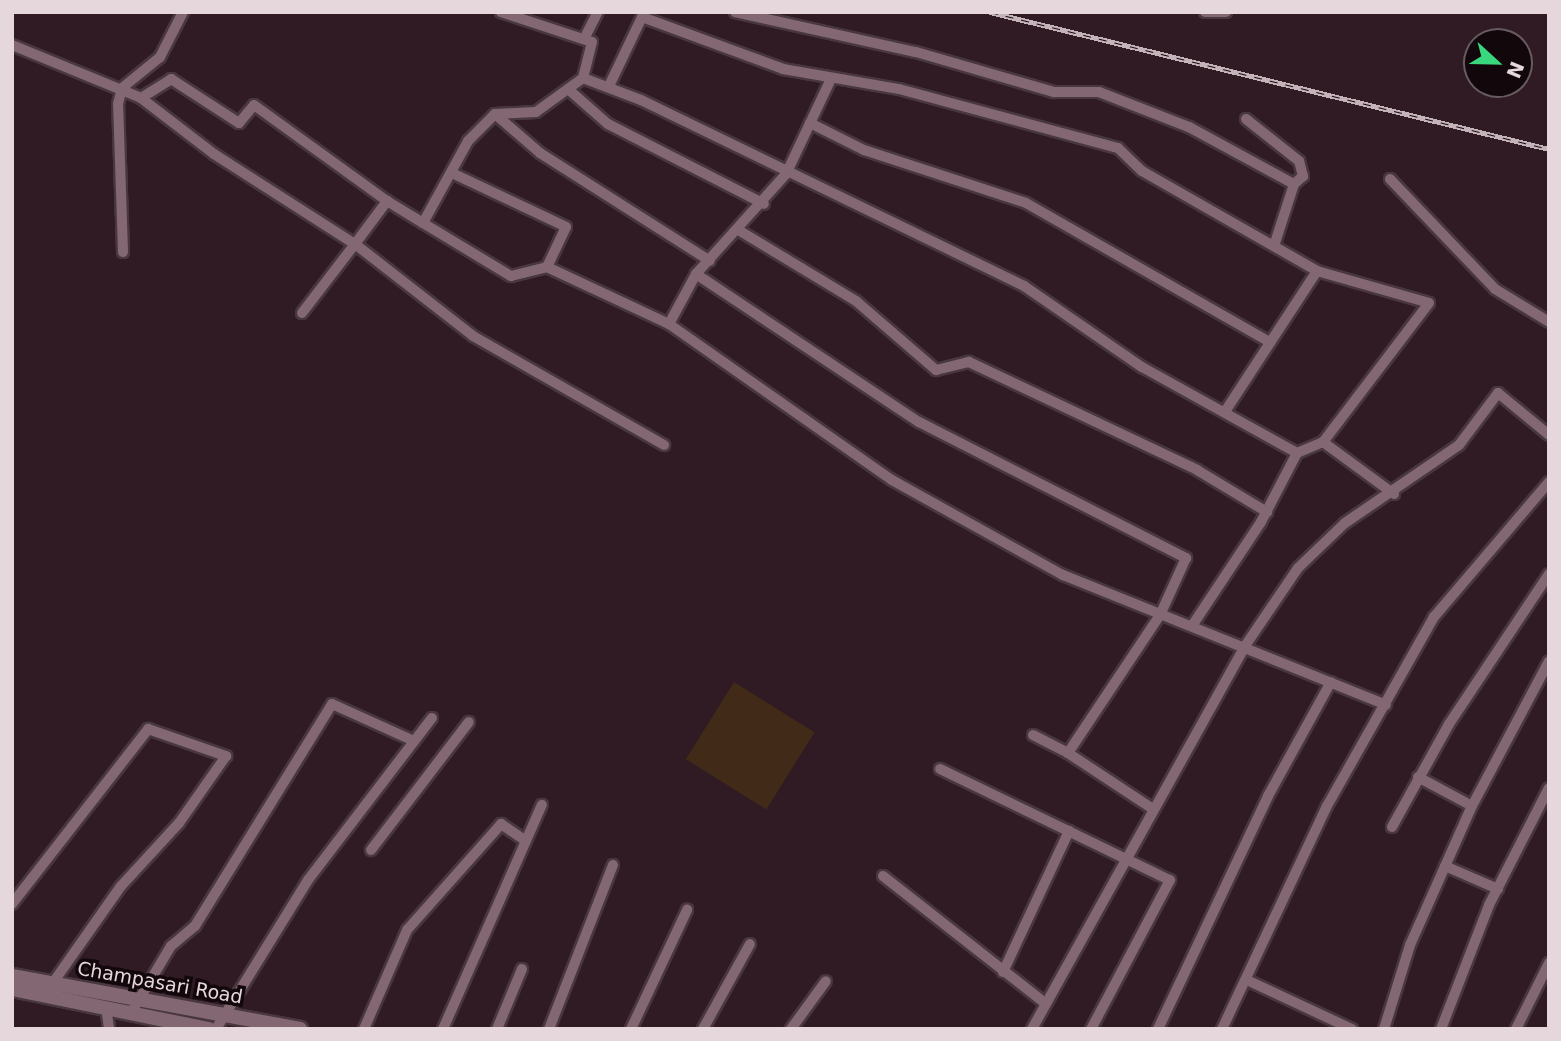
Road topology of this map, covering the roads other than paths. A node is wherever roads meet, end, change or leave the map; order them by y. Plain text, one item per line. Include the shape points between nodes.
1 (183, 12) edge
2 (501, 12) edge
3 (598, 12) edge
4 (735, 12) edge
5 (1205, 12) edge
6 (1226, 12) edge
7 (584, 39) junction
8 (12, 45) edge
9 (583, 78) junction
10 (831, 79) junction
11 (609, 86) junction
12 (122, 88) junction
13 (568, 89) junction
14 (141, 98) junction
15 (495, 114) junction
16 (1246, 119) dead end
17 (810, 123) junction
18 (452, 173) junction
19 (786, 174) junction
20 (1390, 178) dead end
21 (1294, 184) junction
22 (387, 201) junction
23 (764, 204) junction
24 (423, 223) junction
25 (740, 231) junction
26 (355, 244) junction
27 (1274, 246) junction
28 (123, 252) dead end
29 (710, 261) junction
30 (547, 267) junction
31 (1317, 271) junction
32 (696, 274) junction
33 (302, 313) dead end
34 (1549, 322) edge
35 (669, 324) junction
36 (1270, 342) junction
37 (1226, 410) junction
38 (1549, 435) edge
39 (1323, 442) junction
40 (664, 445) dead end
41 (1297, 453) junction
42 (1549, 481) edge
43 (1394, 494) junction
44 (1266, 512) junction
45 (1549, 574) edge
46 (1160, 615) junction
47 (1192, 626) junction
48 (1245, 646) junction
49 (1549, 661) edge
50 (1331, 682) junction
51 (1386, 705) junction
52 (432, 718) dead end
53 (469, 722) dead end
54 (1033, 735) dead end
55 (414, 741) junction
56 (1068, 753) junction
57 (940, 769) dead end
58 (1418, 777) junction
59 (1549, 788) edge
60 (542, 805) dead end
61 (1472, 806) junction
62 (1153, 809) junction
63 (1392, 827) dead end
64 (1069, 831) junction
65 (526, 841) junction
66 (372, 850) dead end
67 (1124, 860) junction
68 (613, 866) dead end
69 (1446, 866) junction
70 (883, 876) dead end
71 (1498, 889) junction
72 (12, 904) edge
73 (687, 910) dead end
74 (750, 944) dead end
75 (1549, 963) edge
76 (522, 969) dead end
77 (1003, 972) junction
78 (12, 976) edge
79 (826, 981) dead end
80 (1248, 981) junction
81 (53, 984) junction
82 (12, 989) edge
83 (44, 997) junction
84 (141, 997) junction
85 (1046, 1003) junction
86 (106, 1007) junction
87 (131, 1013) junction
88 (225, 1014) junction
89 (1325, 1024) edge
90 (108, 1029) edge
91 (209, 1029) edge
92 (216, 1029) edge
93 (300, 1029) edge
94 (364, 1029) edge
95 (443, 1029) edge
96 (497, 1029) edge
97 (549, 1029) edge
98 (631, 1029) edge
99 (703, 1029) edge
100 (791, 1029) edge
101 (1032, 1029) edge
102 (1091, 1029) edge
103 (1158, 1029) edge
104 (1222, 1029) edge
105 (1352, 1029) edge
106 (1384, 1029) edge
107 (1441, 1029) edge
108 (1516, 1029) edge

1 - 12 street via 160,57
2 - 7 street
3 - 7 street
4 - 21 street via 916,52 1054,92 1100,92 1189,127
5 - 6 street
7 - 9 street via 592,42
8 - 12 street
9 - 11 street
9 - 13 street
10 - 11 street via 783,69 642,17
10 - 17 street
10 - 27 street via 899,89 1118,148 1142,171
11 - 19 street
12 - 14 street
12 - 28 street
13 - 15 street via 536,112
13 - 23 street via 608,124
14 - 22 street via 171,79 239,123 254,105
14 - 26 street via 214,154
15 - 18 street via 468,141
15 - 29 street via 540,153
16 - 21 street via 1299,162 1303,176
17 - 19 street
17 - 36 street via 864,150 1026,203
18 - 24 street
18 - 30 street via 566,227
19 - 23 street
19 - 37 street via 1024,286 1142,367
20 - 34 street via 1495,289
21 - 27 street
22 - 24 street
22 - 26 street
23 - 25 street
24 - 30 street via 511,276
25 - 29 street
25 - 44 street via 856,301 936,370 969,362 1197,470
26 - 33 street
26 - 40 street via 473,336
27 - 31 street
29 - 32 street
30 - 35 street
31 - 36 street
31 - 39 street via 1429,303
32 - 35 street
32 - 46 street via 919,422 1186,558
35 - 46 street via 967,524
36 - 37 street
37 - 41 street
38 - 43 street via 1498,393 1459,445
39 - 41 street
39 - 43 street
41 - 44 street
42 - 51 street via 1434,617
43 - 48 street via 1345,523 1298,568
44 - 47 street
45 - 58 street
46 - 47 street
46 - 56 street
47 - 48 street
48 - 50 street
48 - 62 street
49 - 61 street
50 - 51 street
50 - 103 street via 1268,796
51 - 80 street via 1328,806
52 - 55 street
53 - 66 street
54 - 56 street
55 - 84 street via 332,704 195,926 171,946
55 - 88 street via 308,880
56 - 62 street
57 - 64 street
58 - 61 street
58 - 63 street
59 - 71 street
60 - 65 street
61 - 69 street
62 - 67 street
64 - 67 street
64 - 77 street
65 - 94 street via 501,824 407,930
65 - 95 street
67 - 85 street
67 - 102 street via 1170,880
68 - 97 street
69 - 71 street
69 - 106 street via 1410,945
70 - 77 street
71 - 107 street
72 - 81 street via 148,729 226,756 179,823 121,886
73 - 98 street
74 - 99 street
75 - 108 street
76 - 96 street
77 - 85 street
78 - 81 main road, Champasari Road
79 - 100 street
80 - 89 street
80 - 104 street
81 - 83 street
81 - 84 main road, Champasari Road
82 - 83 main road, Champasari Road
83 - 86 main road, Champasari Road
84 - 87 street
84 - 88 main road, Champasari Road
85 - 101 street
86 - 87 main road, Champasari Road
86 - 90 street
87 - 91 main road, Champasari Road
88 - 92 street
88 - 93 main road, Champasari Road
89 - 105 street

